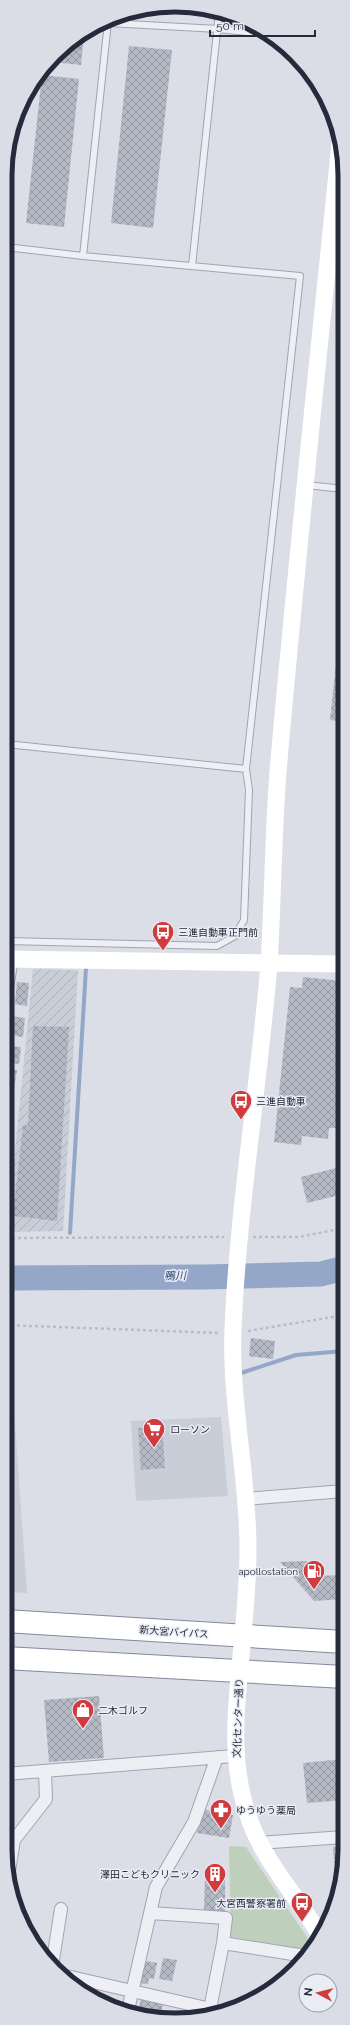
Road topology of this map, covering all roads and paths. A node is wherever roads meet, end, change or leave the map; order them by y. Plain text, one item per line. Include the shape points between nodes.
1 (219, 18) edge
2 (115, 23) edge
3 (108, 27) edge
4 (218, 29) junction
5 (254, 33) edge
6 (338, 164) edge
7 (12, 248) edge
8 (82, 256) junction
9 (192, 266) junction
10 (306, 485) junction
11 (338, 488) edge
12 (12, 745) edge
13 (246, 769) junction
14 (12, 941) edge
15 (12, 959) edge
16 (269, 962) junction
17 (338, 964) edge
18 (338, 1229) edge
19 (12, 1238) edge
20 (240, 1241) junction
21 (338, 1316) edge
22 (12, 1325) edge
23 (233, 1330) junction
24 (338, 1491) edge
25 (245, 1499) junction
26 (12, 1621) edge
27 (243, 1636) junction
28 (338, 1642) edge
29 (12, 1658) edge
30 (240, 1670) junction
31 (338, 1677) edge
32 (236, 1756) junction
33 (217, 1757) junction
34 (45, 1772) junction
35 (12, 1774) edge
36 (338, 1837) edge
37 (12, 1843) edge
38 (258, 1843) junction
39 (61, 1909) dead end
40 (150, 1913) junction
41 (317, 1931) edge
42 (223, 1944) junction
43 (299, 1955) edge
44 (53, 1958) edge
45 (74, 1978) edge
46 (132, 1990) junction
47 (129, 2006) edge
48 (210, 2009) joint

1 - 4 lane
2 - 4 lane
3 - 8 lane
4 - 5 lane
4 - 9 lane
6 - 10 street, 文化センター通り
7 - 8 lane
8 - 9 lane
9 - 13 lane via 300,276
10 - 11 lane
10 - 16 street, 文化センター通り via 275,811
12 - 13 lane
13 - 14 lane via 249,790 244,920 235,936 217,946
15 - 16 street
16 - 17 street
16 - 20 street, 文化センター通り
18 - 20 path via 298,1236
19 - 20 path
20 - 23 street, 文化センター通り
21 - 23 path
22 - 23 path
23 - 25 street, 文化センター通り via 234,1400
24 - 25 street
25 - 27 street, 文化センター通り via 248,1546
26 - 27 highway, 新大宮バイパス
27 - 28 highway, 新大宮バイパス
27 - 30 street, 文化センター通り
29 - 30 highway
30 - 31 highway
30 - 32 street, 文化センター通り via 236,1710
32 - 33 street
32 - 38 street, 文化センター通り via 242,1794
33 - 34 street
33 - 40 street via 194,1822 156,1887
34 - 35 street
34 - 37 street via 46,1799
36 - 38 street
38 - 41 street, 文化センター通り
39 - 44 street
40 - 42 street via 226,1918
40 - 46 street
42 - 43 street
42 - 48 street
45 - 46 street
46 - 47 street
46 - 48 street

